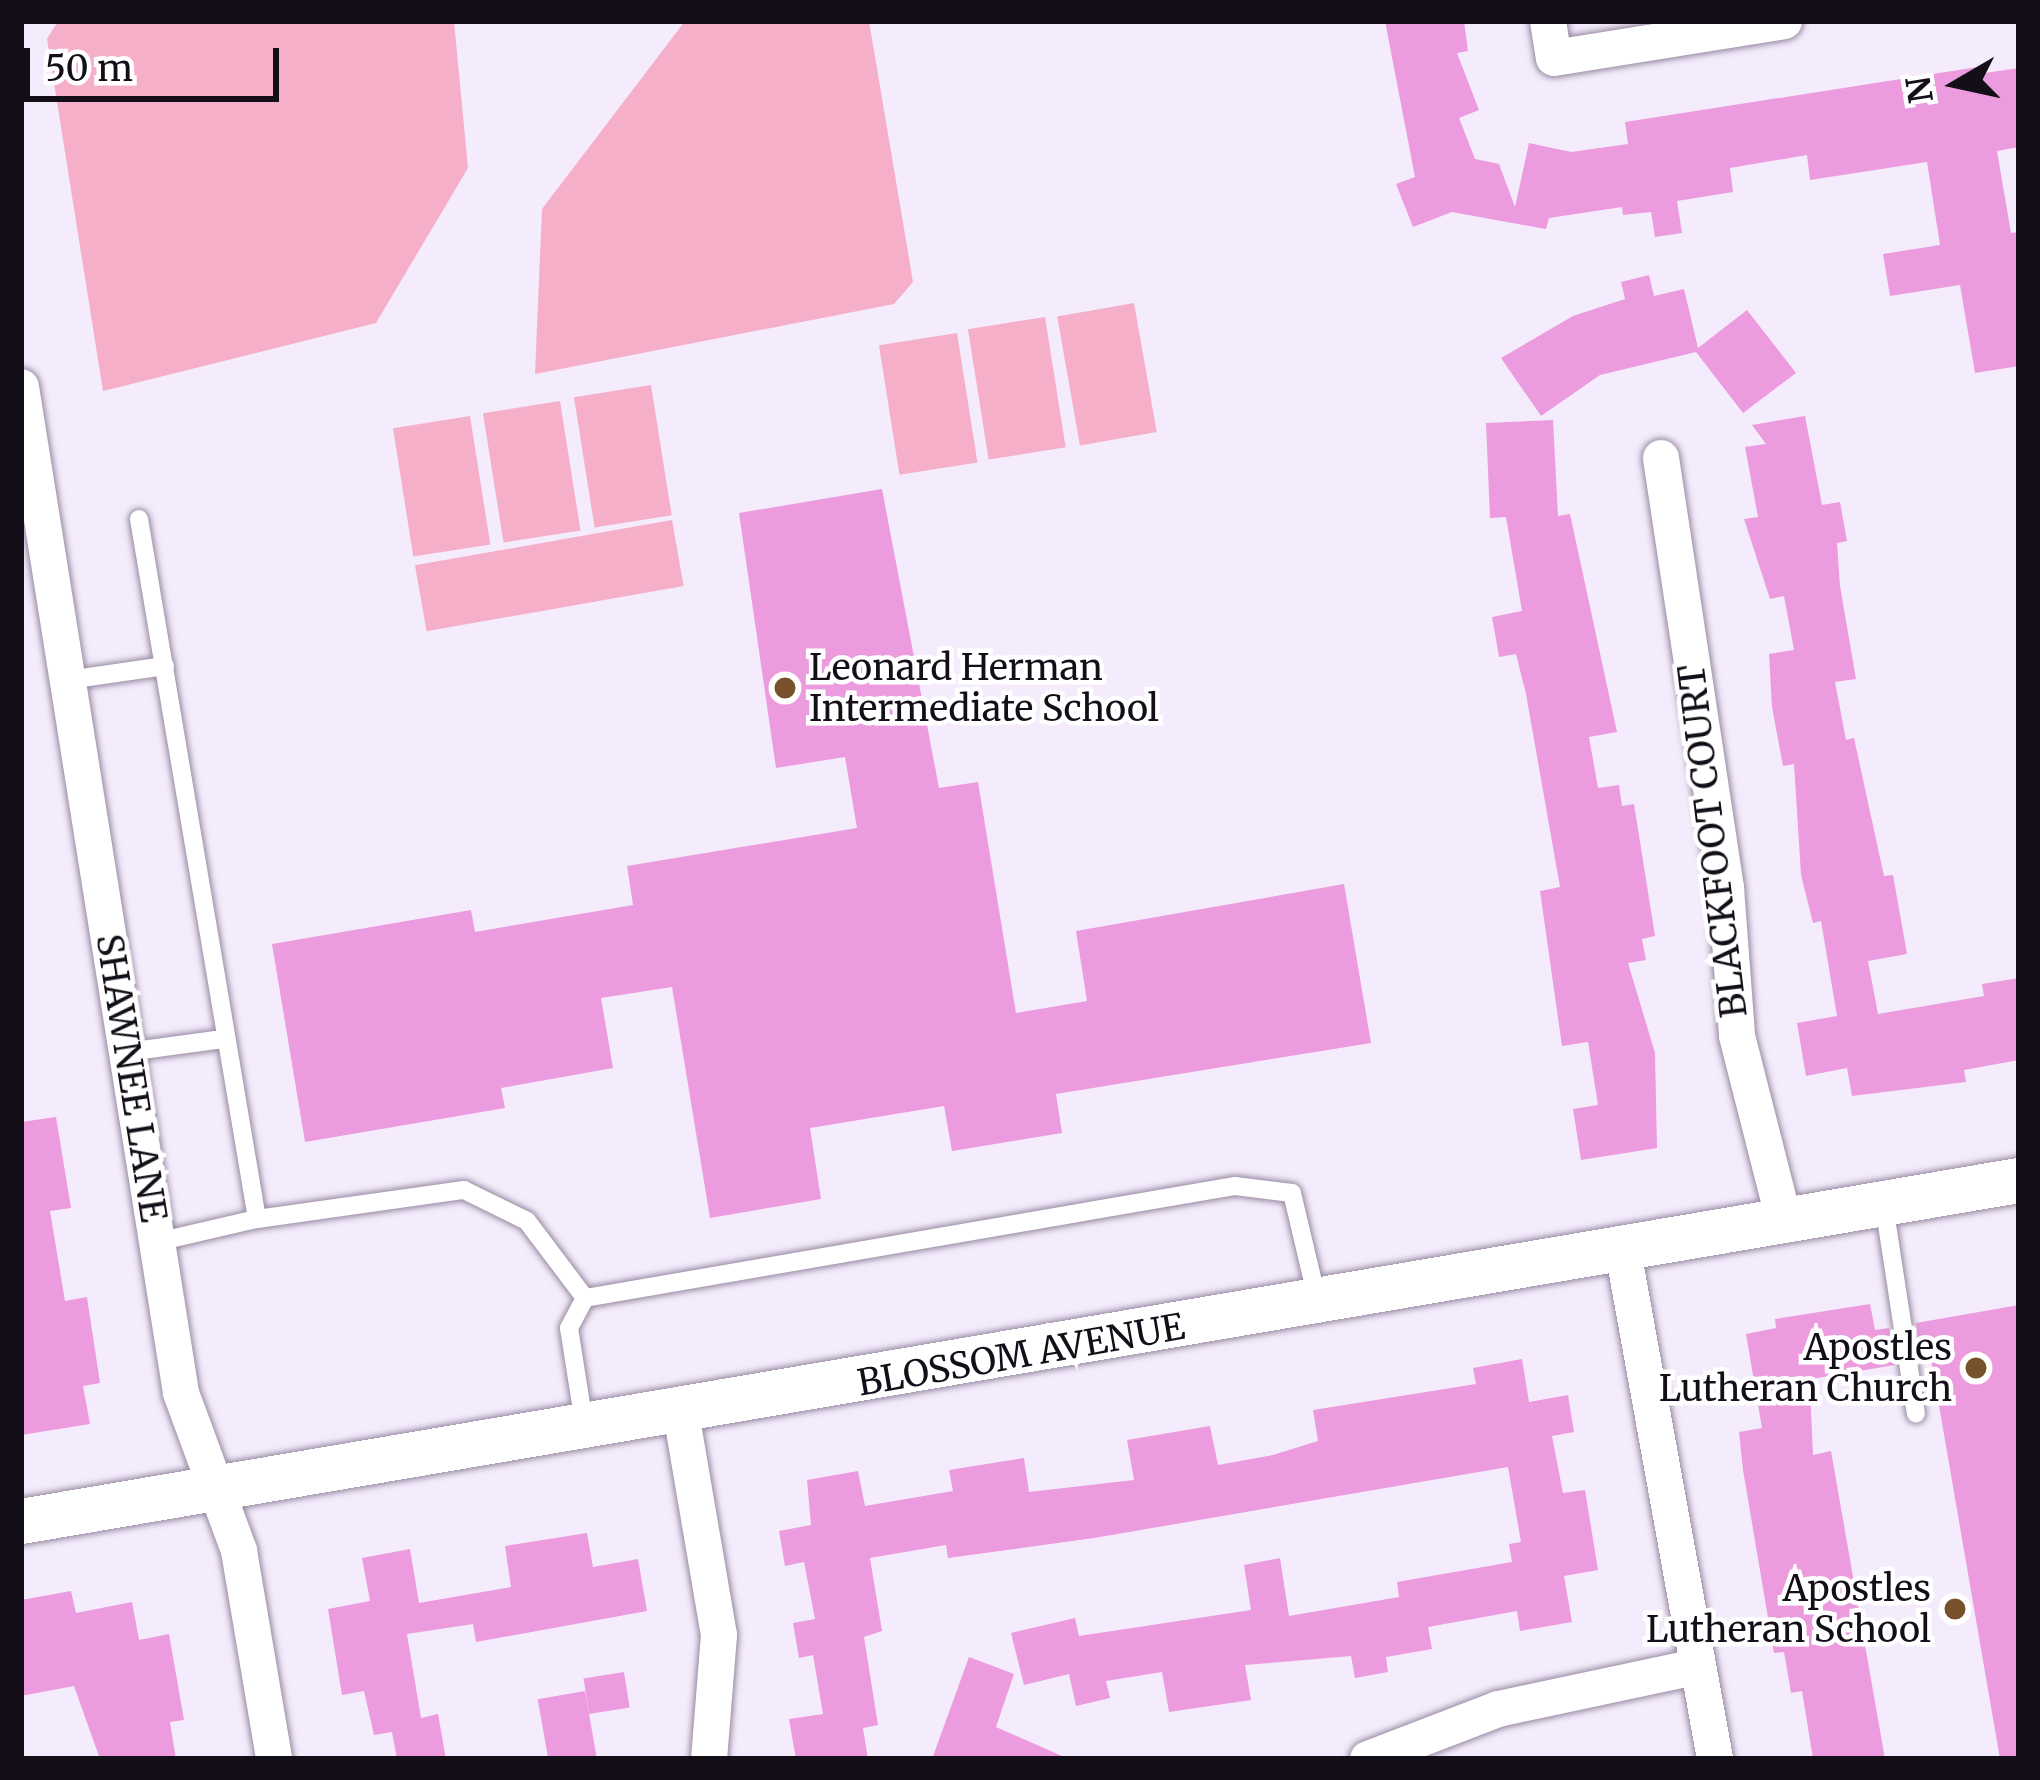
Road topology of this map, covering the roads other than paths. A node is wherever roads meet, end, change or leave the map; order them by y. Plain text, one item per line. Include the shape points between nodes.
1 (1548, 21) edge
2 (1784, 21) edge
3 (21, 387) edge
4 (1661, 458) dead end
5 (139, 520) dead end
6 (165, 666) junction
7 (68, 680) junction
8 (223, 1040) junction
9 (127, 1052) junction
10 (2019, 1180) edge
11 (1884, 1204) junction
12 (257, 1219) junction
13 (1784, 1220) junction
14 (157, 1242) junction
15 (1623, 1251) junction
16 (584, 1298) junction
17 (1318, 1304) junction
18 (681, 1413) junction
19 (1916, 1414) dead end
20 (584, 1428) junction
21 (211, 1490) junction
22 (21, 1521) edge
23 (1696, 1667) junction
24 (274, 1759) edge
25 (709, 1759) edge
26 (1368, 1759) edge
27 (1715, 1759) edge

1 - 2 street via 1554,58
3 - 7 street, SHAWNEE LANE
4 - 13 street, BLACKFOOT COURT via 1726,888 1737,1036
5 - 6 lane
6 - 7 lane
6 - 8 lane
7 - 9 street, SHAWNEE LANE
8 - 9 lane
8 - 12 lane
9 - 14 street, SHAWNEE LANE
10 - 11 street, BLOSSOM AVENUE
11 - 13 street, BLOSSOM AVENUE
11 - 19 lane
12 - 14 lane
12 - 16 lane via 464,1190 527,1221
13 - 15 street, BLOSSOM AVENUE
14 - 21 street, SHAWNEE LANE via 182,1393
15 - 17 street, BLOSSOM AVENUE
15 - 23 street
16 - 17 lane via 1235,1186 1292,1193
16 - 20 lane via 569,1328
17 - 18 street, BLOSSOM AVENUE
18 - 20 street, BLOSSOM AVENUE
18 - 25 street via 719,1635
20 - 21 street, BLOSSOM AVENUE
21 - 22 street, BLOSSOM AVENUE
21 - 24 street, SHAWNEE LANE via 239,1551
23 - 26 street via 1498,1709
23 - 27 street

